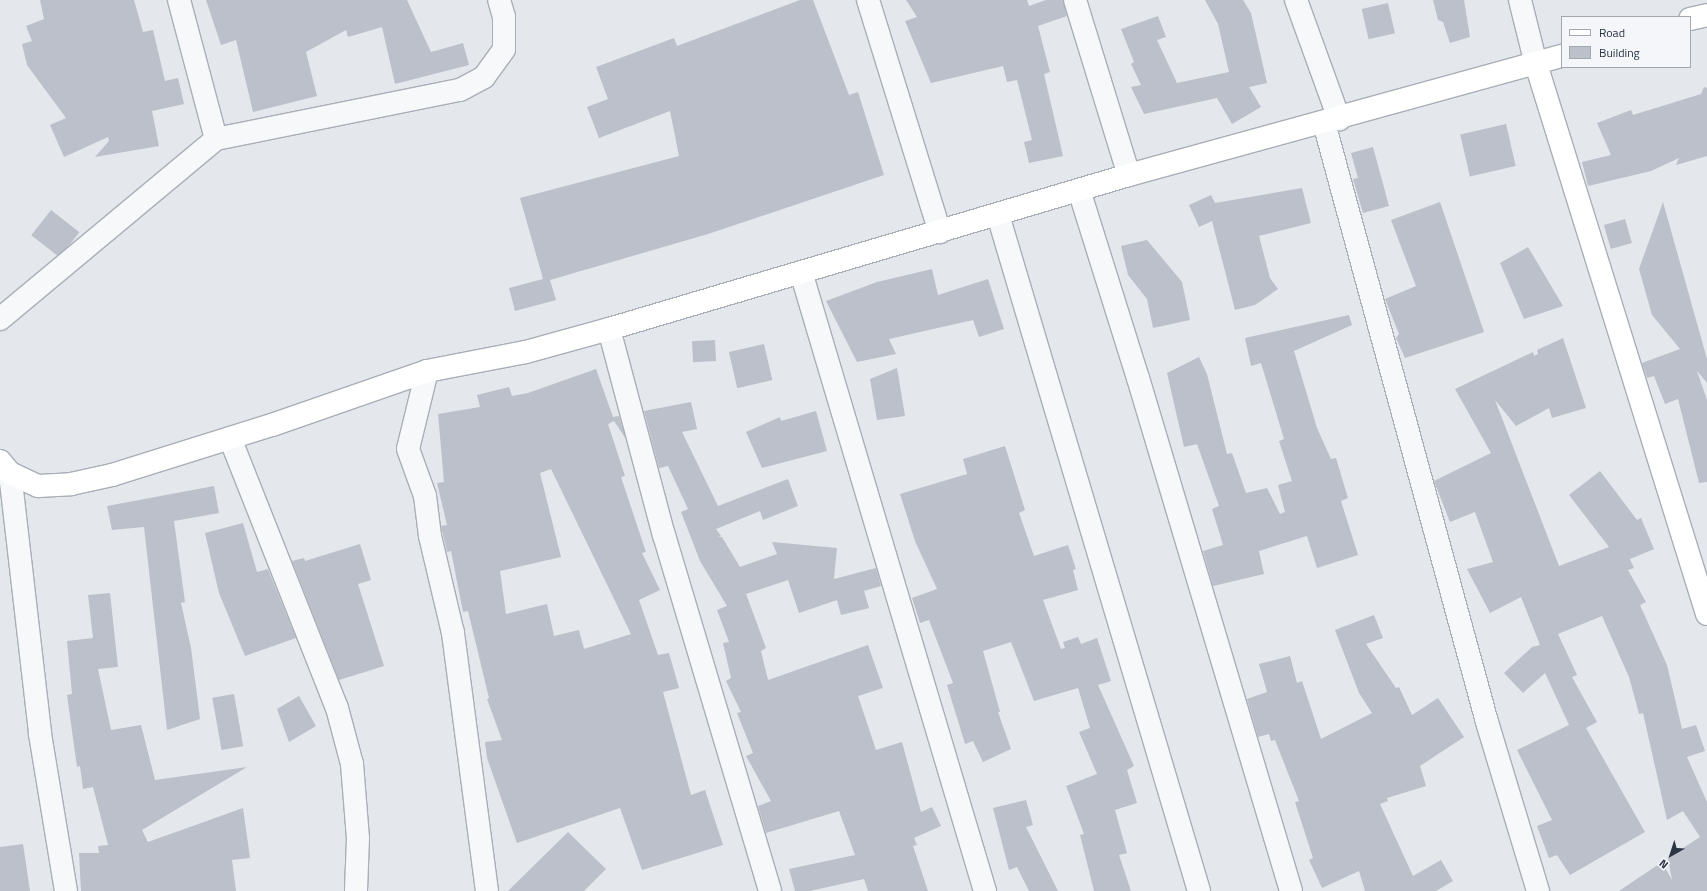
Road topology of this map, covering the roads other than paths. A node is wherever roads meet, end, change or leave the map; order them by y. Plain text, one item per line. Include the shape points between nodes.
1 (179, 0) edge
2 (499, 0) edge
3 (868, 0) edge
4 (1076, 0) edge
5 (1296, 0) edge
6 (1520, 0) edge
7 (1707, 15) edge
8 (1691, 19) edge
9 (1561, 56) edge
10 (1536, 64) junction
11 (1332, 121) junction
12 (216, 139) junction
13 (1129, 175) junction
14 (1079, 190) junction
15 (998, 215) junction
16 (940, 232) junction
17 (801, 272) junction
18 (0, 320) edge
19 (609, 329) junction
20 (427, 371) junction
21 (230, 438) junction
22 (3, 469) edge
23 (1707, 614) edge
24 (66, 891) edge
25 (356, 891) edge
26 (487, 891) edge
27 (770, 891) edge
28 (985, 891) edge
29 (1199, 891) edge
30 (1291, 891) edge
31 (1538, 891) edge

1 - 12 street
2 - 12 street via 504,17 504,49 484,77 460,90
3 - 16 street
4 - 13 street
5 - 11 street
6 - 10 street
7 - 8 street
9 - 10 street
10 - 11 street
10 - 23 street
11 - 13 street
11 - 31 street via 1485,714
12 - 18 street
13 - 14 street
14 - 15 street
14 - 30 street via 1138,378
15 - 16 street
15 - 29 street
16 - 17 street
17 - 19 street
17 - 28 street
19 - 20 street via 526,352
19 - 27 street via 664,535
20 - 21 street
20 - 26 street via 408,449 425,496 430,536 453,633
21 - 22 street via 71,484 38,486
21 - 25 street via 337,708 352,764 358,838
22 - 24 street via 40,734

